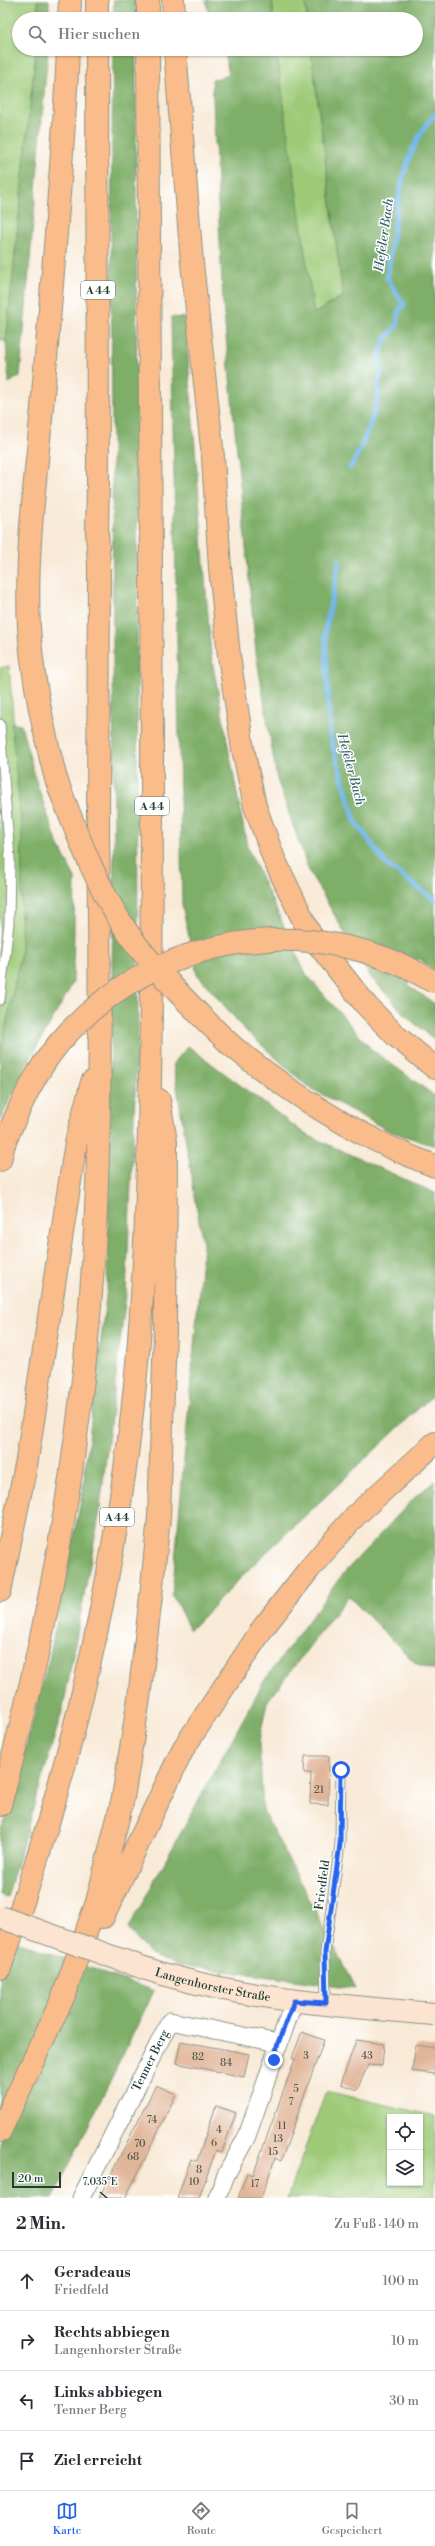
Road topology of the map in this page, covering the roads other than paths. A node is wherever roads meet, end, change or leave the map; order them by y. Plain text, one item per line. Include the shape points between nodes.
1 (70, 0) edge
2 (97, 0) edge
3 (148, 0) edge
4 (173, 0) edge
5 (69, 12) edge
6 (97, 12) edge
7 (148, 12) edge
8 (174, 12) edge
9 (68, 56) edge
10 (97, 56) edge
11 (148, 56) edge
12 (176, 56) edge
13 (0, 724) edge
14 (434, 982) edge
15 (0, 1000) edge
16 (100, 1050) junction
17 (151, 1051) junction
18 (435, 1068) edge
19 (2, 1152) edge
20 (435, 1166) edge
21 (435, 1443) edge
22 (0, 1591) edge
23 (341, 1770) dead end
24 (0, 1805) edge
25 (0, 1917) edge
26 (0, 1968) edge
27 (294, 2001) junction
28 (61, 2002) junction
29 (326, 2003) junction
30 (435, 2014) edge
31 (278, 2043) junction
32 (0, 2131) edge
33 (81, 2198) edge
34 (217, 2198) edge

1 - 5 highway
2 - 6 highway
3 - 7 highway
4 - 8 highway
9 - 20 highway, bridge via 57,228 30,533 29,626 37,696 56,779 85,854 118,916 139,947 206,1021 276,1082 326,1114 377,1142
10 - 16 highway, A 44 via 96,532 99,565
11 - 17 highway, A 44
12 - 18 highway via 228,648 243,749 255,806 274,858 310,934 366,1005 396,1036
13 - 15 lane via 10,858 9,923
14 - 19 highway, bridge via 383,956 332,943 261,940 193,953 159,966 100,1002 59,1043 22,1099
16 - 22 highway via 76,1142 27,1460
16 - 24 highway, A 44 via 90,1317 73,1465 62,1540 43,1636
17 - 26 highway, A 44 via 146,1245 125,1469 94,1646 71,1743 44,1837
17 - 28 highway via 166,1142 166,1330 159,1517 139,1698 123,1798 97,1902
21 - 28 highway via 356,1515 320,1556 263,1628 220,1689 176,1763
23 - 29 lane, Friedfeld via 340,1844 325,1952
25 - 27 street, Langenhorster Straße, bridge via 169,1977 230,1991
27 - 29 street, Langenhorster Straße
27 - 31 street
28 - 32 highway
29 - 30 street, Langenhorster Straße
31 - 33 street, Tenner Berg via 170,2021
31 - 34 street via 247,2136

